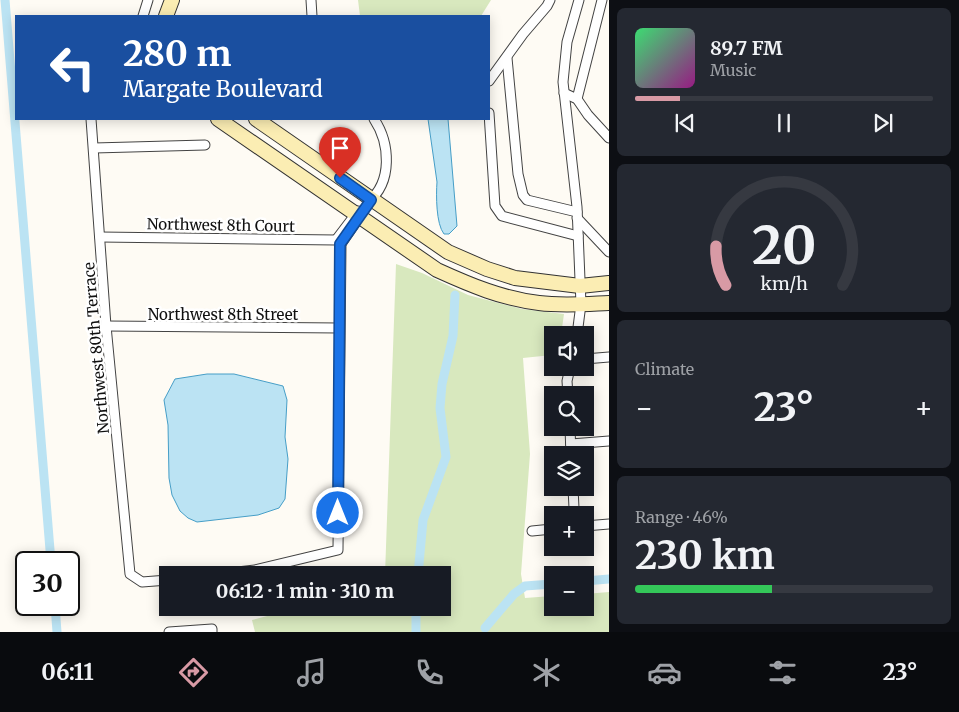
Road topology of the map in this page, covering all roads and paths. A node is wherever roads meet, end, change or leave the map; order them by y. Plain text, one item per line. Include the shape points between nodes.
1 (148, 0) edge
2 (172, 0) edge
3 (311, 0) edge
4 (550, 0) edge
5 (579, 0) edge
6 (602, 0) edge
7 (143, 15) edge
8 (166, 15) edge
9 (312, 15) edge
10 (507, 58) junction
11 (490, 80) edge
12 (564, 92) junction
13 (577, 99) junction
14 (91, 120) edge
15 (219, 120) edge
16 (257, 120) edge
17 (374, 120) edge
18 (489, 120) edge
19 (609, 138) edge
20 (205, 145) dead end
21 (94, 148) junction
22 (371, 200) junction
23 (357, 215) junction
24 (577, 215) junction
25 (578, 236) junction
26 (100, 237) junction
27 (338, 242) junction
28 (609, 252) edge
29 (609, 283) edge
30 (580, 286) junction
31 (609, 303) edge
32 (581, 304) junction
33 (106, 326) junction
34 (578, 326) edge
35 (339, 328) junction
36 (609, 357) edge
37 (594, 358) edge
38 (570, 436) edge
39 (609, 441) edge
40 (571, 444) joint
41 (609, 524) edge
42 (594, 525) edge
43 (544, 530) edge
44 (532, 531) dead end
45 (272, 566) edge
46 (159, 581) edge
47 (212, 630) edge
48 (169, 632) edge

1 - 7 street
2 - 8 street
3 - 9 street
4 - 10 street
5 - 12 street via 567,42
6 - 13 street
10 - 11 street
10 - 24 street via 518,174 523,195 527,200
12 - 13 street
12 - 24 street
13 - 19 street
14 - 21 street, Northwest 80th Terrace
15 - 23 street
16 - 22 street
17 - 22 street via 382,136 387,163 385,178
18 - 25 street via 495,206 502,216
20 - 21 street
21 - 26 street, Northwest 80th Terrace
22 - 23 street
22 - 30 street via 448,252 487,269 515,278
23 - 27 street
23 - 32 street via 437,270 477,288 508,298
24 - 25 street
24 - 28 street
25 - 30 street
26 - 27 street, Northwest 8th Court
26 - 33 street, Northwest 80th Terrace
27 - 35 street
29 - 30 street
30 - 32 street
31 - 32 street
32 - 34 street
33 - 35 street, Northwest 8th Street
33 - 46 street, Northwest 80th Terrace via 130,574 142,582
35 - 45 street via 338,550
36 - 37 street
38 - 40 street
39 - 40 street
41 - 42 street
43 - 44 street
47 - 48 street

